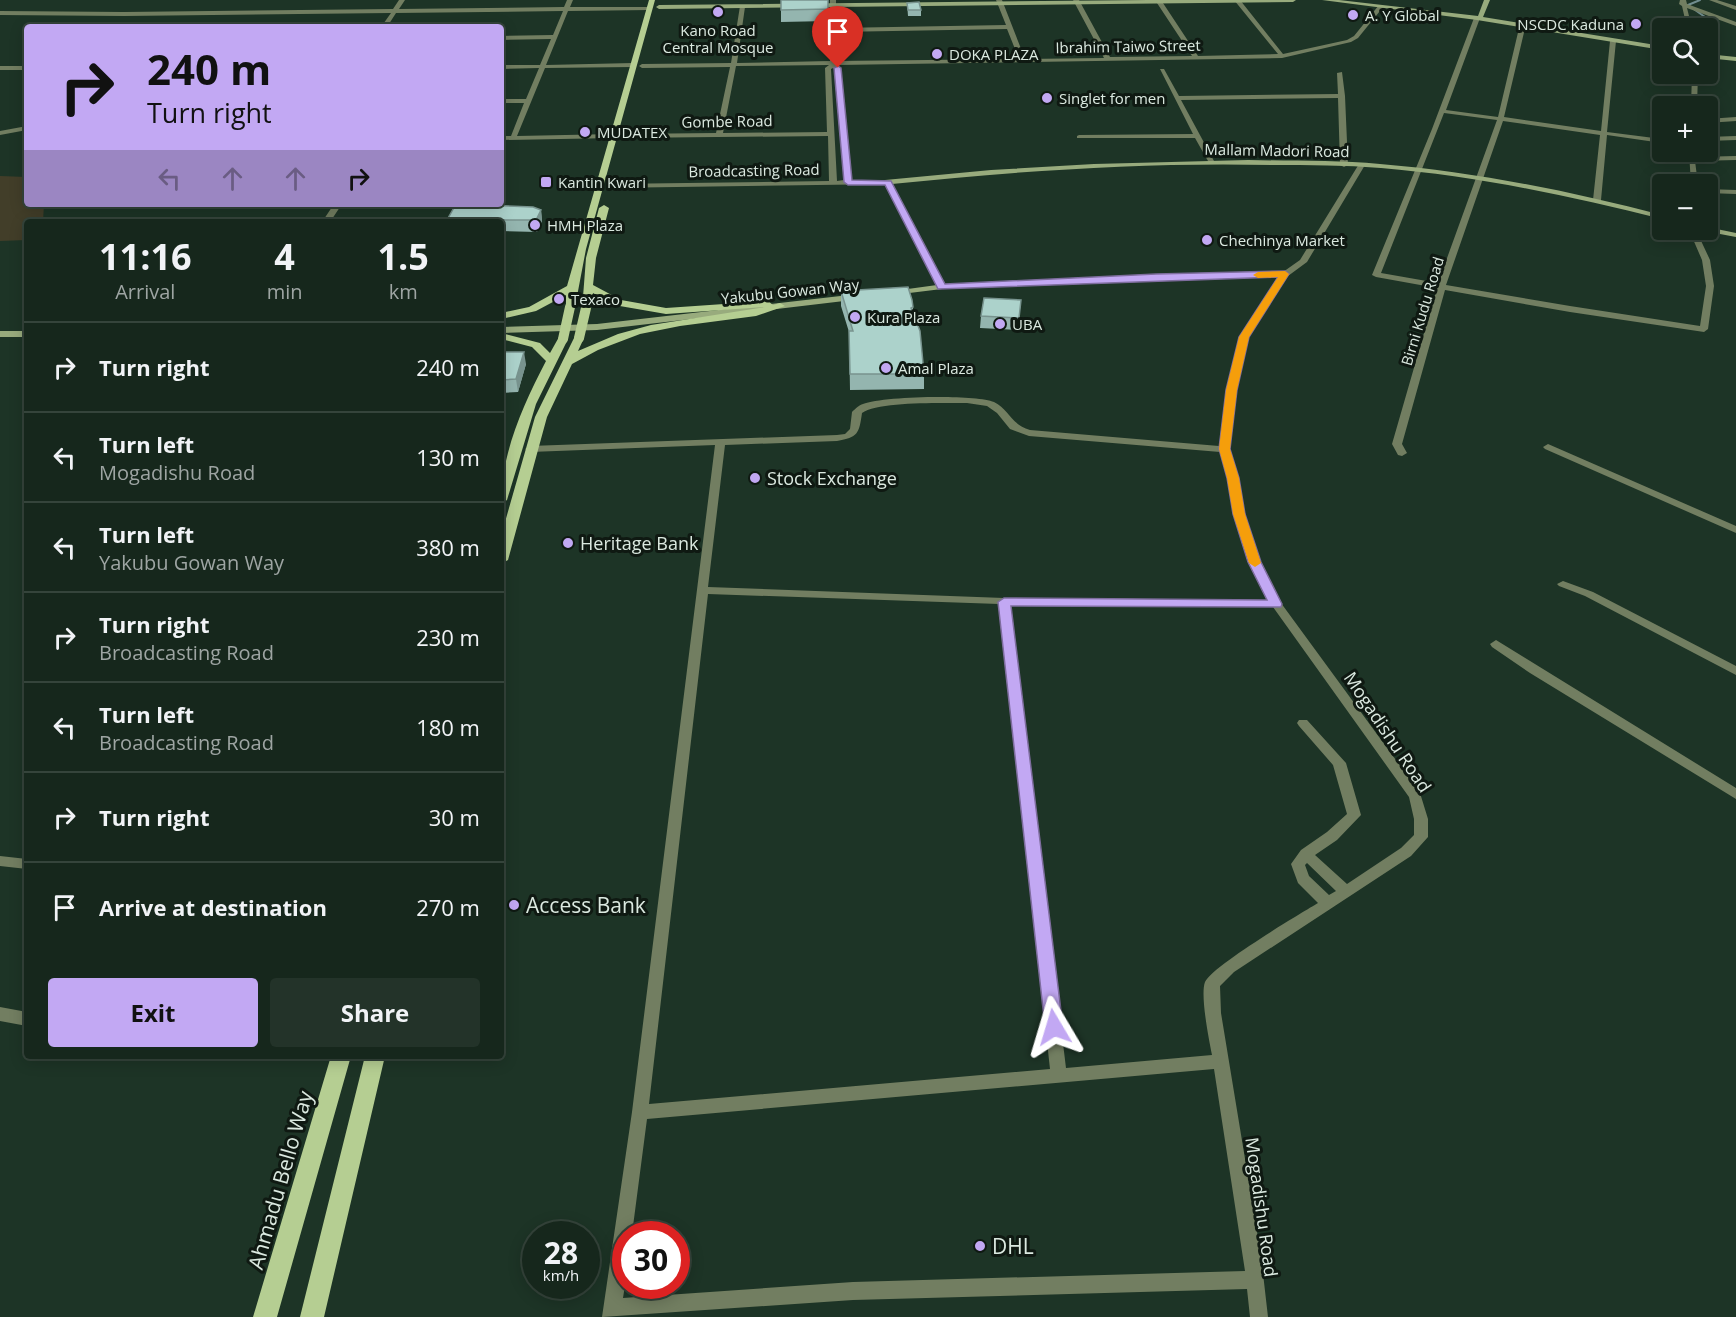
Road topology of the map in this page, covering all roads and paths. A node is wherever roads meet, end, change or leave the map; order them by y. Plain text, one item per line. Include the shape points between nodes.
1 (402, 0) edge
2 (570, 0) edge
3 (1237, 0) edge
4 (1293, 0) edge
5 (1325, 0) edge
6 (1487, 0) edge
7 (1712, 0) edge
8 (1077, 1) edge
9 (1158, 1) edge
10 (1000, 2) edge
11 (833, 3) edge
12 (655, 4) edge
13 (1686, 5) edge
14 (1382, 6) junction
15 (742, 7) junction
16 (1736, 8) edge
17 (567, 9) junction
18 (395, 11) junction
19 (0, 13) edge
20 (1479, 18) junction
21 (386, 24) edge
22 (1523, 24) junction
23 (1736, 24) edge
24 (1010, 27) junction
25 (833, 30) junction
26 (556, 37) junction
27 (504, 38) edge
28 (1613, 40) junction
29 (1652, 46) edge
30 (1282, 56) junction
31 (1196, 58) junction
32 (1718, 58) edge
33 (1108, 60) junction
34 (1734, 60) edge
35 (1023, 61) junction
36 (734, 64) junction
37 (833, 64) junction
38 (638, 65) junction
39 (542, 66) junction
40 (504, 67) edge
41 (0, 68) edge
42 (24, 68) edge
43 (1162, 70) dead end
44 (1340, 74) dead end
45 (1342, 96) junction
46 (1177, 98) junction
47 (504, 101) edge
48 (526, 101) junction
49 (1442, 111) junction
50 (1500, 120) junction
51 (1736, 120) edge
52 (1718, 121) edge
53 (24, 129) edge
54 (0, 134) edge
55 (719, 134) junction
56 (831, 134) junction
57 (1604, 134) junction
58 (618, 136) junction
59 (1199, 136) junction
60 (1079, 137) dead end
61 (504, 138) edge
62 (513, 138) junction
63 (1736, 138) edge
64 (1718, 139) edge
65 (1652, 140) edge
66 (1718, 157) edge
67 (1736, 158) edge
68 (1211, 161) junction
69 (1344, 165) junction
70 (1361, 165) junction
71 (615, 166) dead end
72 (1417, 170) junction
73 (613, 176) dead end
74 (1481, 179) junction
75 (833, 182) junction
76 (848, 182) junction
77 (888, 182) junction
78 (610, 186) junction
79 (1718, 191) edge
80 (1736, 192) edge
81 (1597, 200) junction
82 (1652, 214) edge
83 (1718, 231) edge
84 (1736, 235) edge
85 (1697, 240) edge
86 (1285, 274) junction
87 (1442, 285) junction
88 (589, 287) junction
89 (942, 287) junction
90 (572, 288) junction
91 (884, 294) edge
92 (873, 296) edge
93 (780, 306) junction
94 (504, 315) edge
95 (632, 322) junction
96 (504, 323) edge
97 (504, 330) edge
98 (0, 334) edge
99 (24, 334) edge
100 (504, 337) edge
101 (24, 341) edge
102 (0, 342) edge
103 (552, 361) junction
104 (568, 362) junction
105 (720, 443) junction
106 (1548, 447) dead end
107 (530, 449) junction
108 (1224, 449) junction
109 (1402, 453) dead end
110 (504, 489) edge
111 (1736, 530) edge
112 (504, 549) edge
113 (1563, 585) dead end
114 (703, 590) junction
115 (1004, 602) junction
116 (1276, 604) junction
117 (1496, 644) dead end
118 (1736, 671) edge
119 (1303, 723) dead end
120 (1736, 794) edge
121 (1305, 854) junction
122 (0, 861) edge
123 (24, 864) edge
124 (1346, 892) junction
125 (1328, 904) junction
126 (0, 1014) edge
127 (24, 1018) edge
128 (340, 1059) edge
129 (374, 1059) edge
130 (1221, 1061) junction
131 (1059, 1074) junction
132 (640, 1112) junction
133 (1254, 1280) junction
134 (611, 1313) edge
135 (266, 1317) edge
136 (312, 1317) edge
137 (1259, 1317) edge

1 - 18 street
2 - 17 street
3 - 4 street
3 - 9 street
3 - 30 street
5 - 14 street
6 - 20 street
7 - 16 street
8 - 9 street
8 - 10 street
8 - 33 street
9 - 31 street
10 - 11 street
10 - 24 street
11 - 15 street
11 - 25 street
12 - 15 street
12 - 17 street
12 - 38 main road
13 - 23 street
14 - 20 street
14 - 30 street, Ibrahim Taiwo Street via 1349,41
15 - 36 street
17 - 18 street
17 - 26 street
18 - 19 street
18 - 21 street
20 - 22 street
20 - 49 street
22 - 28 street
22 - 50 street, Birni Kudu Road
24 - 25 street
24 - 35 street
25 - 37 street
26 - 27 street
26 - 39 street
28 - 29 street
28 - 57 street
30 - 31 street, Ibrahim Taiwo Street
31 - 33 street, Ibrahim Taiwo Street
32 - 34 street
33 - 35 street, Ibrahim Taiwo Street
35 - 37 street, Ibrahim Taiwo Street
36 - 37 street, Ibrahim Taiwo Street
36 - 38 street, Ibrahim Taiwo Street
36 - 55 street
37 - 56 street via 828,68
37 - 76 street via 838,68
38 - 39 street, Ibrahim Taiwo Street
38 - 58 main road
39 - 40 street, Ibrahim Taiwo Street
39 - 48 street
41 - 42 street
43 - 46 street
44 - 45 street
45 - 46 street
45 - 69 street
46 - 59 street
47 - 48 street
48 - 62 street
49 - 50 street
49 - 72 street
50 - 57 street
50 - 74 street, Birni Kudu Road
51 - 52 street
53 - 54 street
55 - 56 street, Gombe Road
55 - 58 street, Gombe Road
56 - 75 street
57 - 65 street
57 - 81 street
58 - 62 street, Gombe Road
58 - 71 main road
58 - 90 main road
59 - 60 street
59 - 68 street
61 - 62 street, Gombe Road
63 - 64 street
66 - 67 street
68 - 69 street, Mallam Madori Road
68 - 77 street, Mallam Madori Road via 1021,169
69 - 70 street, Mallam Madori Road
70 - 72 street, Mallam Madori Road
70 - 86 street via 1303,262
72 - 74 street, Mallam Madori Road
72 - 87 street via 1376,275
73 - 78 main road
74 - 81 street, Mallam Madori Road
74 - 87 street, Birni Kudu Road
75 - 76 street, Broadcasting Road
75 - 78 street, Broadcasting Road
76 - 77 street, Broadcasting Road
77 - 89 street
78 - 88 main road via 591,258
79 - 80 street
81 - 82 street, Mallam Madori Road
83 - 84 street
85 - 87 street via 1706,260 1710,286 1704,329
86 - 89 street, Yakubu Gowan Way
86 - 108 street, Mogadishu Road via 1244,337 1231,390
87 - 109 street, Birni Kudu Road via 1398,444
88 - 93 main road via 618,303 666,311
88 - 104 main road, bridge via 579,338
89 - 91 street, Yakubu Gowan Way
90 - 94 main road via 532,309
90 - 103 main road, bridge via 563,339
92 - 93 street, Yakubu Gowan Way
93 - 95 street, Yakubu Gowan Way
93 - 104 main road via 763,313 629,334
95 - 96 street, Yakubu Gowan Way
95 - 97 street, Yakubu Gowan Way
98 - 99 street
100 - 103 main road via 536,345
101 - 102 street
103 - 110 main road via 522,423
104 - 107 main road via 545,407
105 - 107 street
105 - 108 street via 848,436 855,430 857,412 865,406 976,400 997,408 1015,429 1029,433
105 - 114 street
106 - 111 street
107 - 112 main road
108 - 116 street, Mogadishu Road via 1254,562
113 - 118 street via 1589,594
114 - 115 street
114 - 132 street
115 - 116 street
115 - 131 street
116 - 124 street, Mogadishu Road via 1415,796 1421,819 1421,837 1406,852
117 - 120 street
119 - 121 street via 1339,763 1354,815
121 - 124 street
121 - 125 street via 1298,864 1303,879
122 - 123 street
124 - 125 street, Mogadishu Road
125 - 130 street, Mogadishu Road via 1229,968 1212,984
126 - 127 street
128 - 135 main road, Ahmadu Bello Way
129 - 136 main road
130 - 131 street
130 - 133 street, Mogadishu Road
131 - 132 street
132 - 134 street
133 - 134 street via 853,1291
133 - 137 street, Mogadishu Road

